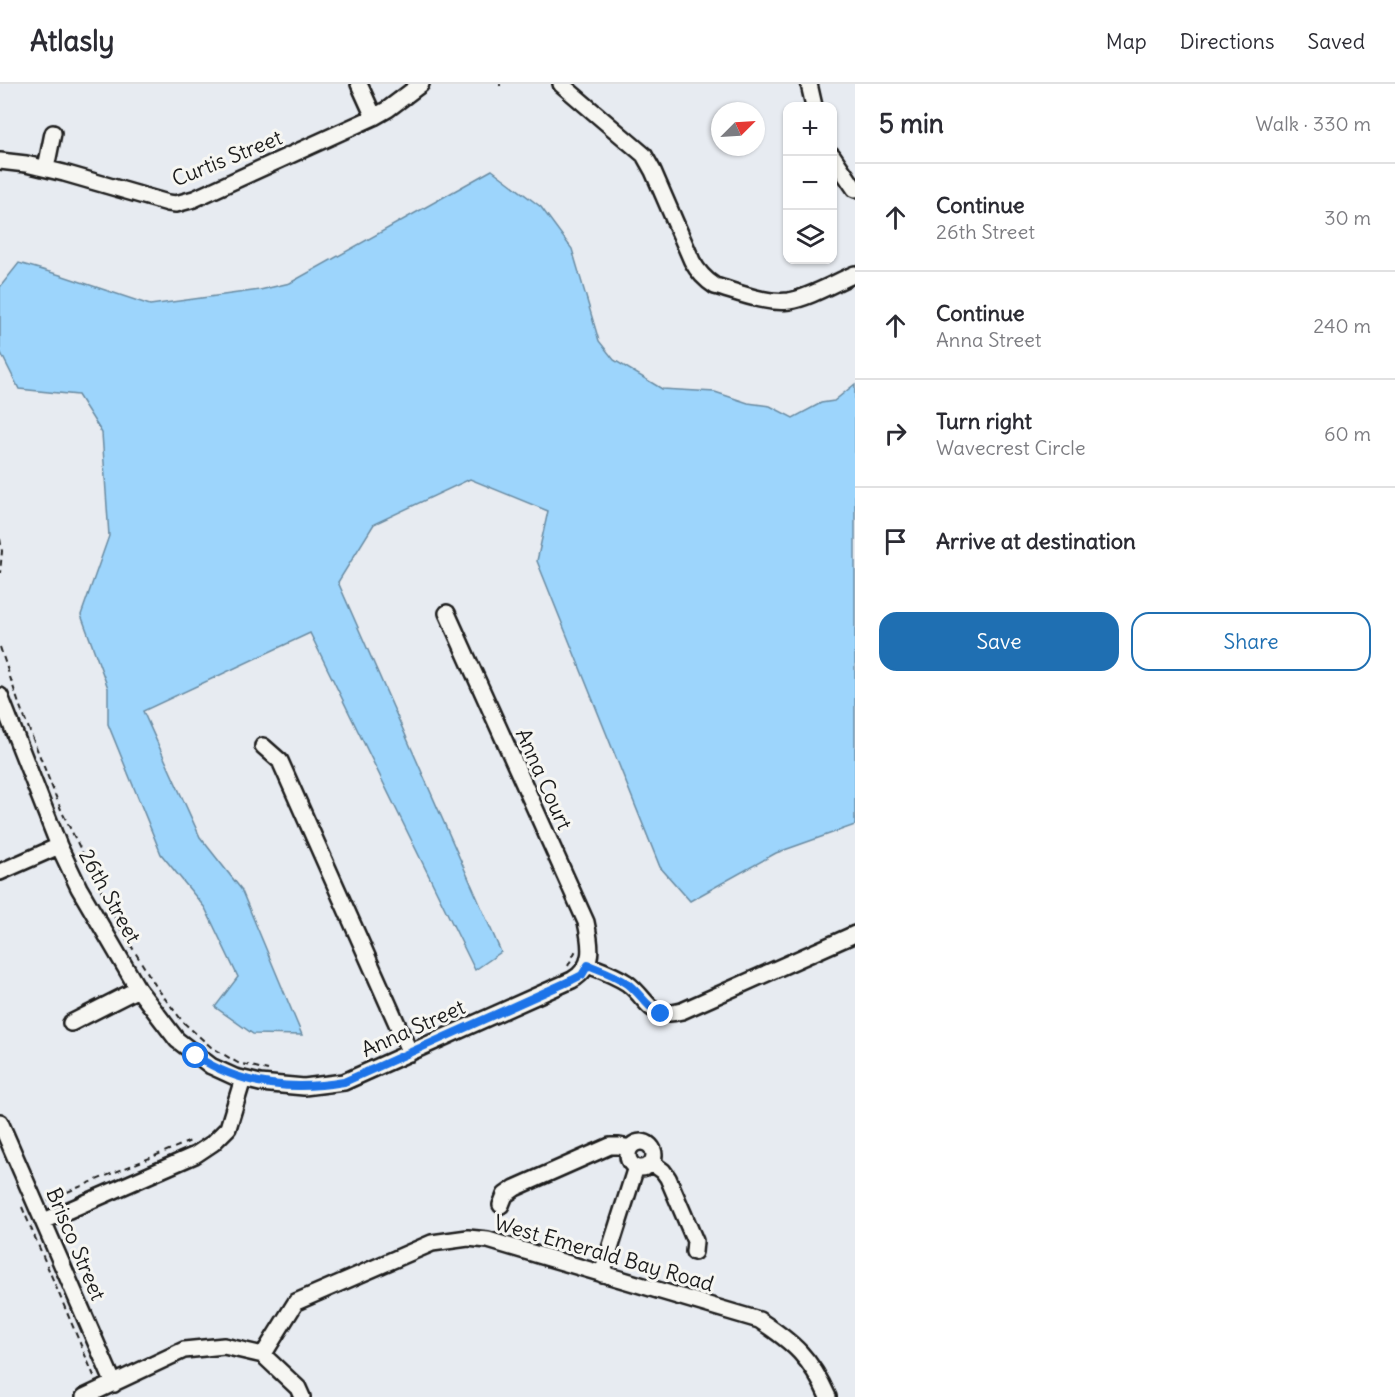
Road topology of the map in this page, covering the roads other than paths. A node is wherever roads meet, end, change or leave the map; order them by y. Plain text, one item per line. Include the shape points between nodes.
1 (359, 84) edge
2 (421, 84) edge
3 (808, 84) edge
4 (566, 85) edge
5 (813, 102) edge
6 (374, 117) junction
7 (53, 133) dead end
8 (833, 156) edge
9 (0, 161) edge
10 (46, 168) junction
11 (855, 189) edge
12 (855, 274) edge
13 (447, 614) dead end
14 (0, 696) edge
15 (263, 746) dead end
16 (59, 846) junction
17 (0, 872) edge
18 (855, 934) edge
19 (589, 958) junction
20 (138, 989) junction
21 (71, 1023) dead end
22 (410, 1053) junction
23 (237, 1074) junction
24 (0, 1122) edge
25 (630, 1148) junction
26 (652, 1162) junction
27 (636, 1167) junction
28 (501, 1205) dead end
29 (44, 1221) junction
30 (694, 1252) dead end
31 (602, 1274) junction
32 (263, 1355) junction
33 (114, 1384) junction
34 (84, 1397) edge
35 (302, 1397) edge
36 (828, 1397) edge

1 - 6 street
2 - 6 street, Curtis Street
3 - 5 street
4 - 12 street via 644,155 692,261 698,272 715,286 781,302 796,300
6 - 10 street, Curtis Street via 176,204
7 - 10 street
8 - 11 street
9 - 10 street, Curtis Street
13 - 19 street, Anna Court via 586,922
14 - 16 street, 26th Street
15 - 22 street via 280,760
16 - 17 street
16 - 20 street, 26th Street
18 - 19 street via 672,1014 651,1009 626,982
19 - 22 street, Anna Street via 582,975
20 - 21 street
20 - 23 street, 26th Street via 177,1040 212,1066
22 - 23 street, Anna Street via 344,1082 324,1086 282,1086
23 - 29 street via 228,1128 213,1143 195,1155
24 - 29 street, Brisco Street via 30,1208
25 - 26 street via 640,1142 648,1144 654,1154
25 - 27 street via 630,1161
25 - 28 street via 610,1146 515,1188 505,1195
26 - 27 street
26 - 30 street via 669,1178 695,1241
27 - 31 street
29 - 33 street, Brisco Street
31 - 32 street, West Emerald Bay Road via 488,1240 468,1238 432,1243 296,1302
31 - 36 street, West Emerald Bay Road via 759,1320 804,1355
32 - 33 street via 224,1346 184,1350
32 - 35 street
33 - 34 street

